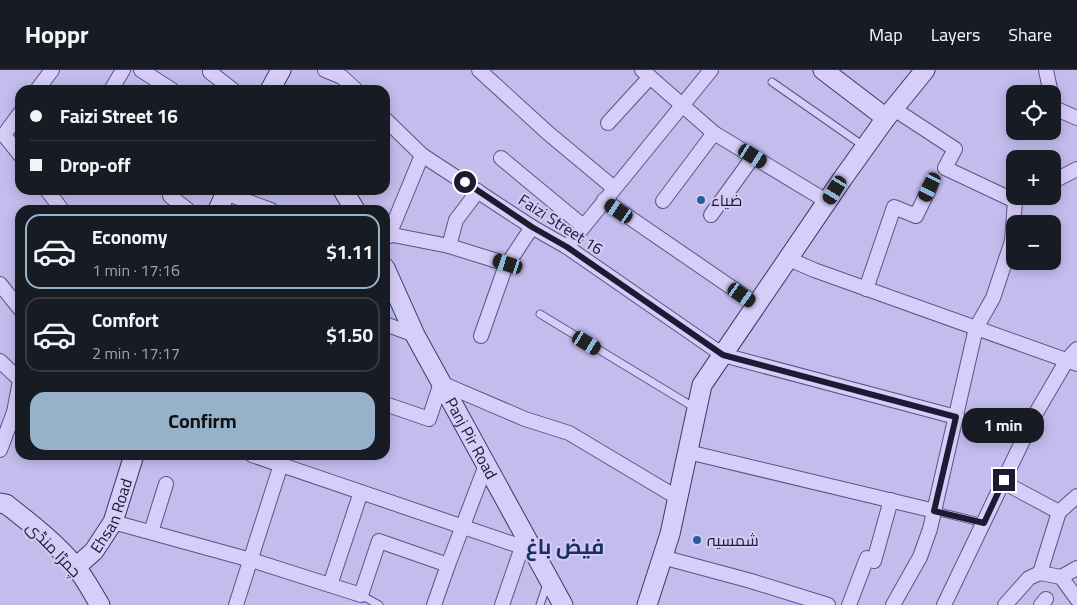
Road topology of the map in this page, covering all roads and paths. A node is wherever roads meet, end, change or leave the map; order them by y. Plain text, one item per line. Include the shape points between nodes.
1 (52, 70) edge
2 (123, 70) edge
3 (325, 70) edge
4 (479, 70) edge
5 (710, 70) edge
6 (822, 70) edge
7 (925, 70) edge
8 (1046, 70) edge
9 (149, 72) edge
10 (210, 72) dead end
11 (646, 73) edge
12 (772, 82) dead end
13 (41, 85) edge
14 (115, 85) edge
15 (166, 85) edge
16 (227, 85) edge
17 (351, 85) edge
18 (1049, 85) edge
19 (682, 105) junction
20 (1061, 111) edge
21 (890, 113) junction
22 (1077, 118) edge
23 (15, 120) edge
24 (608, 123) dead end
25 (390, 124) edge
26 (714, 133) junction
27 (865, 148) junction
28 (15, 149) edge
29 (422, 155) junction
30 (753, 156) junction
31 (502, 158) dead end
32 (1077, 170) edge
33 (1061, 178) edge
34 (930, 187) dead end
35 (614, 188) junction
36 (478, 191) junction
37 (1006, 193) edge
38 (171, 195) edge
39 (223, 198) edge
40 (604, 200) junction
41 (663, 201) dead end
42 (828, 202) junction
43 (179, 205) edge
44 (251, 205) edge
45 (1019, 205) edge
46 (711, 215) dead end
47 (583, 226) junction
48 (532, 227) junction
49 (390, 229) edge
50 (390, 236) edge
51 (449, 246) junction
52 (567, 247) junction
53 (789, 259) junction
54 (508, 264) junction
55 (390, 279) edge
56 (0, 284) edge
57 (866, 289) junction
58 (15, 304) edge
59 (757, 306) junction
60 (540, 314) dead end
61 (390, 326) edge
62 (976, 328) junction
63 (415, 336) junction
64 (481, 336) dead end
65 (1077, 349) edge
66 (723, 355) junction
67 (0, 361) edge
68 (1072, 362) edge
69 (15, 376) edge
70 (441, 383) junction
71 (390, 406) edge
72 (15, 407) edge
73 (697, 409) junction
74 (956, 417) junction
75 (1026, 433) junction
76 (0, 450) edge
77 (688, 452) junction
78 (133, 460) edge
79 (282, 460) edge
80 (486, 466) junction
81 (1003, 482) junction
82 (166, 484) dead end
83 (362, 492) junction
84 (1077, 496) edge
85 (678, 498) junction
86 (892, 500) junction
87 (0, 503) edge
88 (934, 511) junction
89 (1059, 512) junction
90 (114, 522) junction
91 (984, 523) junction
92 (463, 527) junction
93 (151, 532) junction
94 (528, 549) junction
95 (662, 556) junction
96 (251, 560) junction
97 (448, 566) junction
98 (76, 567) junction
99 (1077, 568) edge
100 (1040, 573) junction
101 (1062, 577) junction
102 (549, 578) junction
103 (330, 585) junction
104 (361, 595) junction
105 (1077, 599) edge
106 (100, 605) edge
107 (236, 605) edge
108 (379, 605) edge
109 (434, 605) edge
110 (502, 605) edge
111 (540, 605) edge
112 (564, 605) edge
113 (646, 605) edge
114 (828, 605) edge
115 (849, 605) edge
116 (893, 605) edge
117 (944, 605) edge
118 (1005, 605) edge

1 - 13 street
2 - 14 street
3 - 17 street via 342,77
4 - 35 street
5 - 19 street
6 - 21 street
7 - 21 street
8 - 18 street
9 - 15 street
10 - 16 street
11 - 19 street
11 - 24 street
12 - 27 lane
19 - 26 street
19 - 35 street
20 - 22 street
21 - 27 street
21 - 37 street via 955,148 945,168
23 - 28 street via 4,135
25 - 29 street, Faizi Street 16
26 - 30 street
26 - 41 street
27 - 42 street
29 - 36 street, Faizi Street 16
29 - 49 street
30 - 42 street
30 - 46 street
31 - 47 street
32 - 33 street
34 - 57 street via 916,216 894,207
35 - 40 street
36 - 48 street, Faizi Street 16
36 - 51 street via 456,220
38 - 43 street
39 - 44 street
40 - 47 street
40 - 59 street
42 - 53 street
45 - 62 street via 1012,241 993,298
47 - 52 street
48 - 52 street, Faizi Street 16
48 - 54 street
50 - 51 street
51 - 54 street
52 - 66 street, Faizi Street 16
53 - 57 street
53 - 59 street
54 - 64 street
55 - 63 street, Panj Pir Road
56 - 58 street
57 - 62 street
59 - 66 street
60 - 73 lane
61 - 63 street
62 - 68 street
62 - 74 street
63 - 70 street, Panj Pir Road
65 - 68 street
66 - 73 street via 702,385
66 - 74 street, Faizi Street 16
67 - 69 street
68 - 75 street
70 - 71 street via 429,419
70 - 80 street, Panj Pir Road
70 - 85 street via 525,420 569,433
72 - 76 street
73 - 77 street
74 - 75 lane
74 - 88 street
75 - 81 street
77 - 85 street
77 - 86 street
78 - 90 street, Ehsan Road
79 - 83 street
79 - 96 street
80 - 92 street
80 - 94 street, Panj Pir Road
81 - 89 street
81 - 91 street
82 - 93 street
83 - 92 street
83 - 103 street
84 - 89 street
85 - 95 street
86 - 88 street
86 - 115 street via 874,561 867,558
87 - 98 street, چمڑا منڈی via 6,504 34,526
88 - 91 lane
88 - 116 street via 920,557
89 - 100 street
90 - 93 street
90 - 98 street, Ehsan Road via 94,551
91 - 117 street
92 - 94 street
92 - 97 street
93 - 96 street
94 - 102 street, Panj Pir Road
94 - 110 street
95 - 113 street
95 - 114 street
96 - 103 street
96 - 107 street
97 - 104 street via 379,541
97 - 109 street
98 - 106 street, چمڑا منڈی
99 - 101 street
100 - 101 street
100 - 118 street via 1029,578
101 - 105 street
102 - 111 lane
102 - 112 street, Panj Pir Road
103 - 104 street
104 - 108 lane

